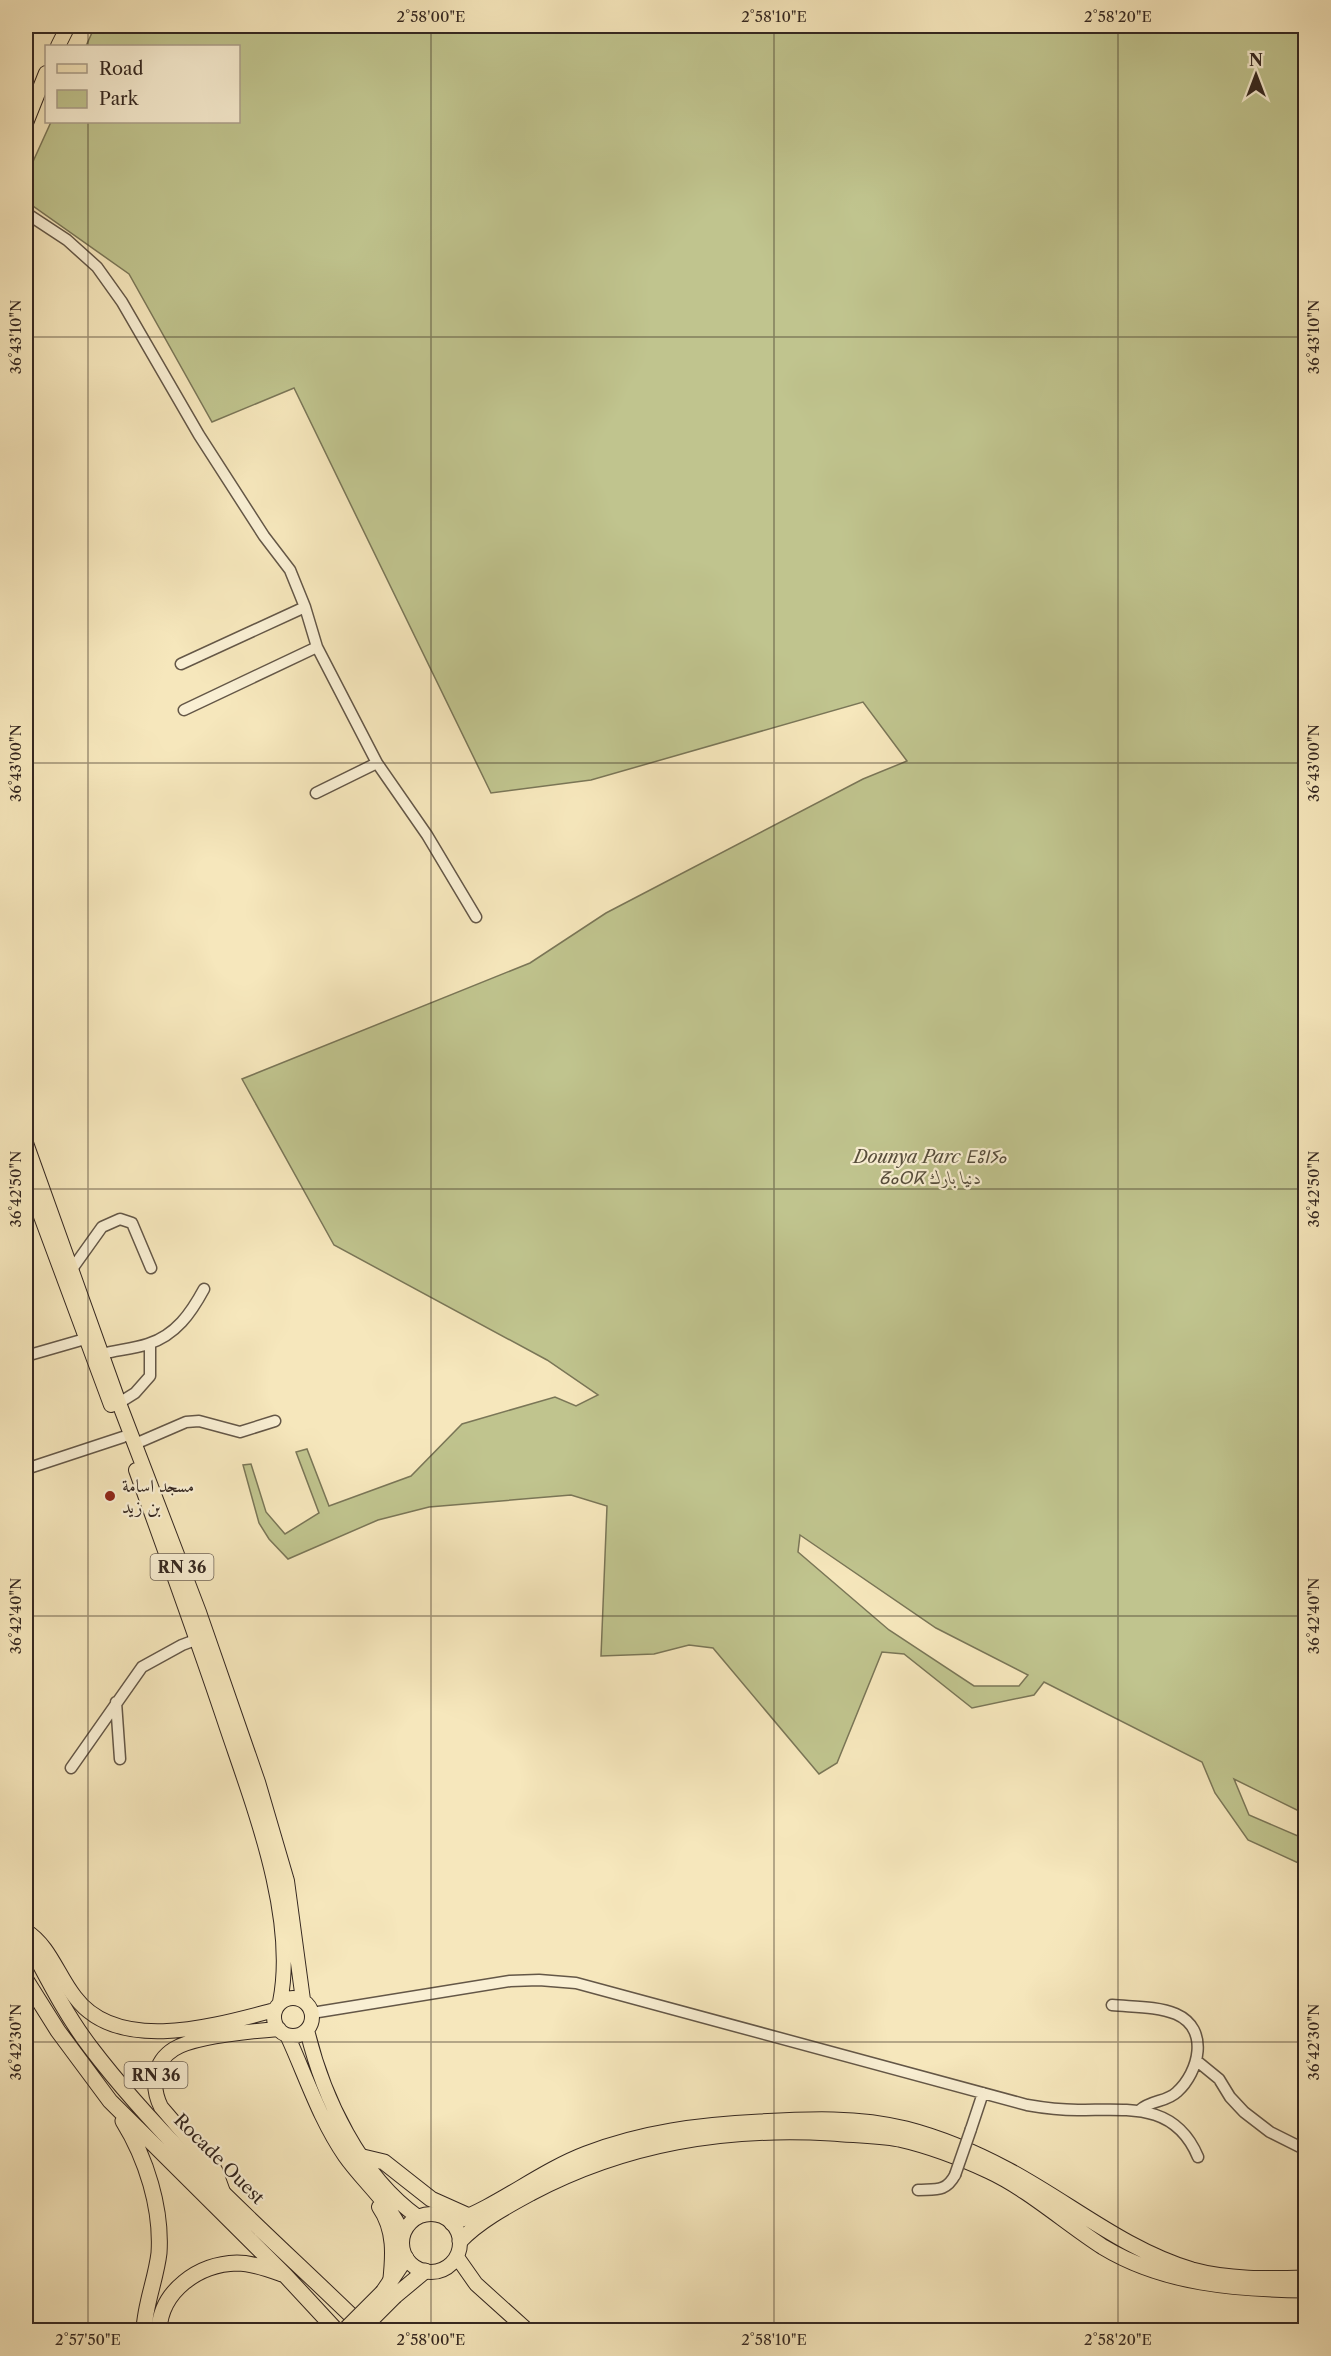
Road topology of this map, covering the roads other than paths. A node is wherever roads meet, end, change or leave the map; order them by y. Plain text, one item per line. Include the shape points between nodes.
1 (68, 26) edge
2 (58, 45) edge
3 (45, 76) edge
4 (26, 123) edge
5 (26, 213) edge
6 (305, 607) junction
7 (317, 647) junction
8 (181, 664) dead end
9 (184, 710) dead end
10 (377, 763) junction
11 (316, 794) dead end
12 (476, 917) dead end
13 (26, 1143) edge
14 (26, 1176) edge
15 (151, 1268) dead end
16 (72, 1269) junction
17 (204, 1288) dead end
18 (85, 1339) junction
19 (150, 1344) junction
20 (102, 1354) junction
21 (26, 1356) edge
22 (120, 1403) junction
23 (274, 1421) dead end
24 (129, 1440) junction
25 (26, 1468) edge
26 (140, 1468) junction
27 (198, 1639) junction
28 (116, 1702) junction
29 (120, 1759) dead end
30 (71, 1768) dead end
31 (26, 1931) edge
32 (26, 1938) edge
33 (26, 1986) edge
34 (303, 2000) junction
35 (1112, 2005) dead end
36 (278, 2006) junction
37 (312, 2013) junction
38 (307, 2030) junction
39 (283, 2032) junction
40 (1197, 2061) junction
41 (983, 2093) junction
42 (110, 2100) junction
43 (1140, 2110) junction
44 (1305, 2150) edge
45 (363, 2157) junction
46 (1198, 2157) dead end
47 (362, 2177) junction
48 (918, 2190) dead end
49 (223, 2192) junction
50 (469, 2216) junction
51 (418, 2217) junction
52 (452, 2223) junction
53 (403, 2234) junction
54 (458, 2249) junction
55 (406, 2258) junction
56 (446, 2268) junction
57 (425, 2271) junction
58 (285, 2275) junction
59 (1305, 2278) edge
60 (390, 2290) junction
61 (1305, 2290) edge
62 (144, 2331) edge
63 (159, 2331) edge
64 (336, 2331) edge
65 (345, 2331) edge
66 (361, 2331) edge
67 (366, 2331) edge
68 (516, 2331) edge
69 (527, 2331) edge

1 - 2 main road
3 - 4 main road
5 - 6 street via 68,240 97,267 122,302 199,435 290,570
6 - 7 street
6 - 8 street
7 - 9 street
7 - 10 street
10 - 11 street
10 - 12 street via 427,835
13 - 16 main road, RN 36
14 - 18 main road, RN 36
15 - 16 street via 132,1223 120,1219 102,1227
16 - 20 main road, RN 36
17 - 19 street via 184,1321
18 - 21 street
18 - 24 main road, RN 36
19 - 20 street
19 - 22 street via 150,1376
20 - 22 main road, RN 36
22 - 24 main road, RN 36
23 - 24 street via 240,1432 199,1421 186,1422
24 - 25 street
24 - 26 main road, RN 36
26 - 27 main road, RN 36
26 - 34 main road, RN 36 via 199,1612 262,1793 287,1881
27 - 28 street via 142,1667
27 - 36 main road, RN 36 via 272,1877 285,1964
28 - 29 street
28 - 30 street
31 - 36 main road via 45,1949 81,2005 110,2025 140,2031 177,2030 217,2024
32 - 49 highway, Rocade Ouest via 74,2023 107,2068
33 - 42 highway, Rocade Ouest
34 - 36 main road via 289,1998
34 - 37 main road
35 - 40 street via 1179,2016 1198,2042
36 - 39 main road via 274,2018
37 - 38 main road
37 - 41 street via 510,1981 576,1983
38 - 39 main road via 296,2036
38 - 45 main road via 326,2092
39 - 47 main road via 325,2124
39 - 49 main road, RN 36 via 249,2032 180,2046 164,2057 155,2076 155,2095 161,2107 215,2170
40 - 43 street via 1175,2095
40 - 44 street via 1219,2079 1244,2112 1270,2132
41 - 43 street via 1047,2108
41 - 48 street, bridge via 950,2185
42 - 58 highway, Rocade Ouest
42 - 62 highway via 139,2150 157,2219 159,2254
43 - 46 street via 1179,2128 1188,2136
45 - 50 highway via 384,2162 431,2199
45 - 51 main road via 392,2195
47 - 53 main road via 392,2211
47 - 60 main road via 368,2194 389,2225 393,2249
49 - 67 highway, Rocade Ouest
50 - 52 highway
50 - 59 highway via 549,2171 626,2140 703,2126 783,2120 848,2121 906,2129 968,2151 1026,2180 1125,2242 1193,2270 1240,2277
51 - 52 main road via 436,2214
51 - 53 main road
52 - 54 main road via 459,2233
53 - 55 main road
54 - 56 main road
54 - 61 highway via 472,2230 496,2214 558,2179 607,2159 647,2147 727,2135 802,2132 899,2139 933,2149 991,2172 1104,2247 1174,2277 1228,2287
54 - 69 main road via 476,2284
55 - 57 main road
55 - 60 highway
56 - 57 main road
56 - 68 main road
57 - 60 highway
58 - 63 highway via 237,2263 199,2273 171,2295 161,2315
58 - 64 highway, Rocade Ouest
60 - 65 highway, bridge
60 - 66 highway, bridge

